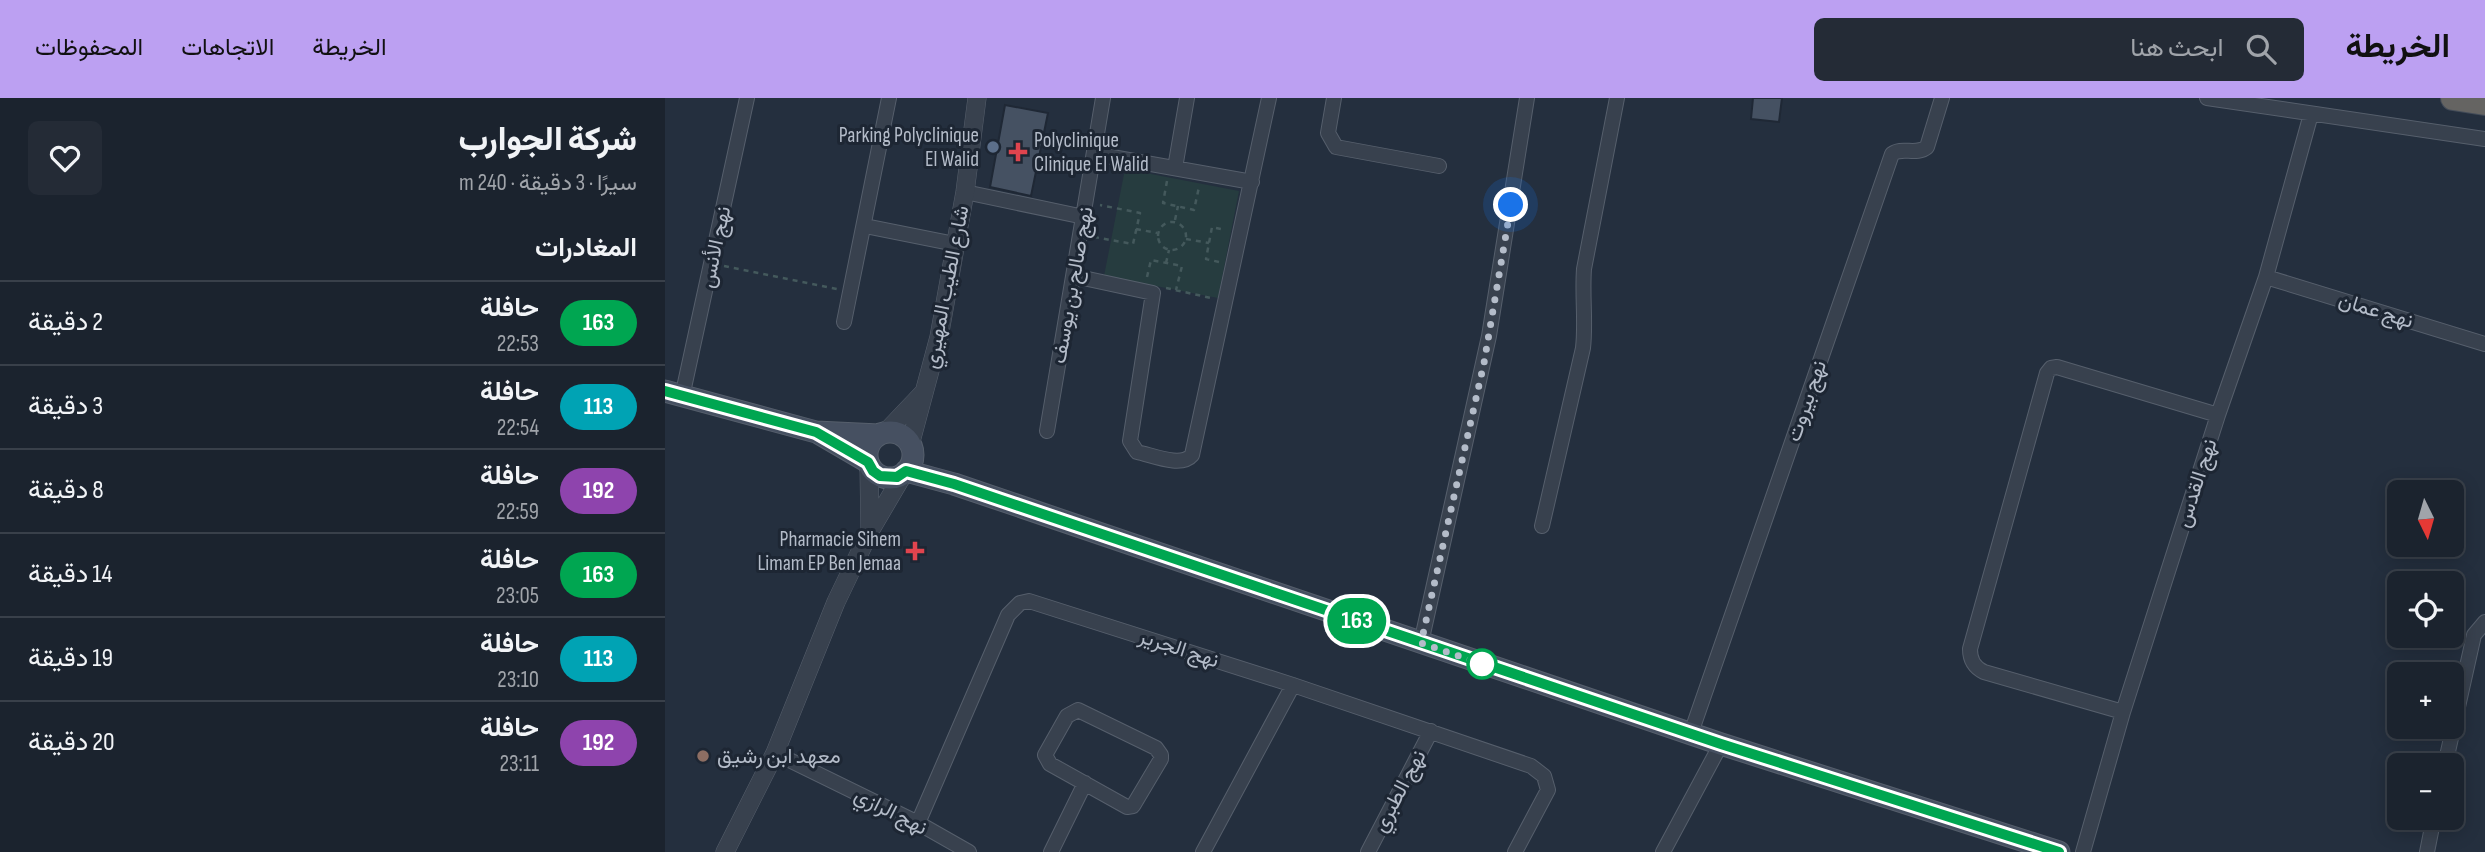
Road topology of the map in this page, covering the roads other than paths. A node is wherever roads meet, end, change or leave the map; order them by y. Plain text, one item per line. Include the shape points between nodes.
1 (747, 98) edge
2 (890, 98) edge
3 (978, 98) edge
4 (1103, 98) edge
5 (1187, 98) edge
6 (1269, 98) edge
7 (1334, 98) edge
8 (1527, 98) edge
9 (1617, 98) edge
10 (1942, 98) edge
11 (2207, 98) edge
12 (2453, 98) edge
13 (2485, 103) edge
14 (2311, 114) junction
15 (2485, 139) edge
16 (1095, 154) junction
17 (1439, 166) dead end
18 (1173, 168) junction
19 (1252, 182) junction
20 (965, 192) junction
21 (1086, 210) junction
22 (865, 226) junction
23 (955, 244) junction
24 (1074, 276) junction
25 (2266, 276) junction
26 (844, 322) dead end
27 (2485, 344) edge
28 (924, 392) junction
29 (673, 394) edge
30 (2218, 415) junction
31 (1047, 431) dead end
32 (816, 432) junction
33 (882, 434) junction
34 (911, 447) junction
35 (868, 463) junction
36 (905, 472) junction
37 (954, 484) junction
38 (1542, 526) dead end
39 (870, 531) junction
40 (2485, 622) edge
41 (1421, 643) junction
42 (1293, 685) junction
43 (2123, 712) junction
44 (1431, 731) junction
45 (1691, 733) junction
46 (1721, 744) junction
47 (775, 753) junction
48 (2448, 753) edge
49 (1085, 783) junction
50 (918, 823) junction
51 (2431, 830) edge
52 (729, 850) edge
53 (969, 852) edge
54 (1051, 852) edge
55 (1203, 852) edge
56 (1367, 852) edge
57 (1515, 852) edge
58 (1663, 852) edge
59 (2059, 852) edge
60 (2083, 852) edge
61 (2427, 852) edge

1 - 29 street, نهج الأنس via 711,263
2 - 22 street
3 - 20 street, شارع الطيب المهيري
4 - 16 street, نهج صالح بن يوسف
5 - 18 street
6 - 19 street
7 - 17 street via 1328,133 1336,147
8 - 41 street via 1489,336
9 - 38 street via 1584,269 1583,348
10 - 45 street, نهج بيروت via 1927,147 1920,152 1892,154
11 - 14 street
12 - 13 highway
14 - 15 street
14 - 25 street, نهج القدس
16 - 18 street
16 - 21 street, نهج صالح بن يوسف
18 - 19 street
19 - 24 street via 1188,460 1137,452 1130,441 1149,292
20 - 21 street
20 - 23 street, شارع الطيب المهيري
21 - 24 street, نهج صالح بن يوسف
22 - 23 street
22 - 26 street
23 - 28 street, شارع الطيب المهيري
24 - 31 street, نهج صالح بن يوسف
25 - 27 street, نهج عمان
25 - 30 street, نهج القدس
28 - 33 street, شارع الطيب المهيري
28 - 34 street, شارع الطيب المهيري
29 - 32 main road
30 - 43 street, نهج القدس
30 - 43 street via 2057,367 2047,373 1970,657 1983,672
32 - 33 main road
32 - 35 main road
33 - 34 main road via 898,434
33 - 35 main road via 869,444
34 - 36 main road via 912,461
34 - 37 main road
35 - 36 main road via 888,478
35 - 39 street
36 - 37 main road
36 - 39 street
37 - 41 main road
39 - 47 street
40 - 48 street via 2473,635
41 - 45 main road
42 - 44 street, نهج الجرير
42 - 50 street, نهج الجرير via 1029,601 1020,603 1008,615
42 - 55 street
43 - 60 street, نهج القدس
44 - 56 street, نهج الطبري
44 - 57 street, نهج الجرير via 1539,771 1548,783 1546,797
45 - 46 main road
46 - 58 street
46 - 59 main road
47 - 50 street, نهج الرازي
47 - 52 street
49 - 49 street via 1130,807 1161,755 1156,748 1074,711 1045,755 1050,764
49 - 54 street
50 - 53 street, نهج الرازي
51 - 61 street

